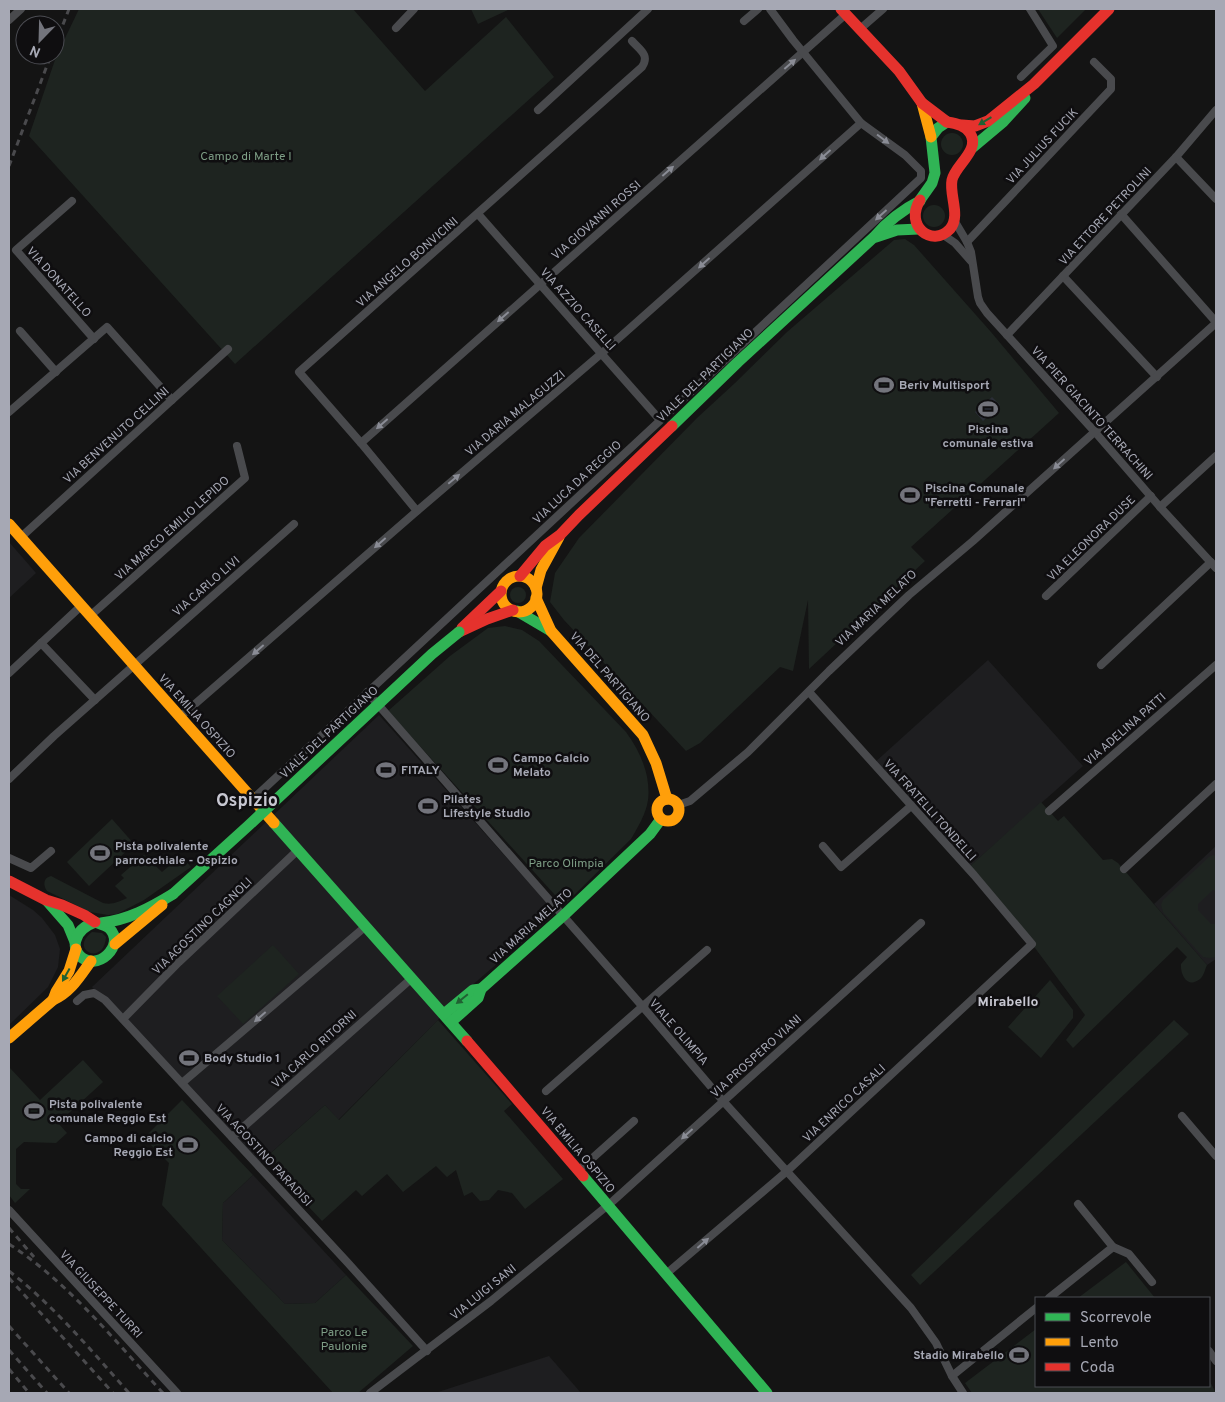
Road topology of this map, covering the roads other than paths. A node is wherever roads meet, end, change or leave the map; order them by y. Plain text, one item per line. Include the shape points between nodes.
1 (21, 9) edge
2 (414, 9) edge
3 (648, 9) edge
4 (758, 9) edge
5 (770, 9) edge
6 (883, 9) edge
7 (1030, 9) edge
8 (1110, 9) edge
9 (843, 12) edge
10 (9, 20) edge
11 (744, 21) dead end
12 (396, 28) dead end
13 (860, 29) junction
14 (632, 41) dead end
15 (803, 52) junction
16 (1094, 62) dead end
17 (1022, 77) dead end
18 (1034, 84) junction
19 (922, 103) junction
20 (538, 110) dead end
21 (1216, 110) edge
22 (947, 122) junction
23 (861, 123) junction
24 (960, 124) junction
25 (931, 136) junction
26 (972, 148) junction
27 (1176, 157) junction
28 (1216, 199) edge
29 (72, 201) dead end
30 (920, 201) junction
31 (478, 214) junction
32 (1121, 214) junction
33 (954, 220) junction
34 (919, 229) junction
35 (942, 234) junction
36 (874, 237) junction
37 (967, 242) junction
38 (972, 262) junction
39 (1063, 276) junction
40 (540, 285) junction
41 (1216, 322) edge
42 (20, 331) dead end
43 (1007, 334) junction
44 (94, 339) junction
45 (228, 349) dead end
46 (602, 353) junction
47 (56, 372) junction
48 (1157, 377) junction
49 (172, 400) junction
50 (9, 412) edge
51 (660, 420) junction
52 (1095, 432) junction
53 (361, 443) junction
54 (236, 446) dead end
55 (1216, 456) edge
56 (1151, 496) junction
57 (1160, 507) junction
58 (417, 511) junction
59 (9, 524) edge
60 (294, 524) dead end
61 (560, 536) junction
62 (20, 538) junction
63 (1214, 565) edge
64 (520, 576) junction
65 (501, 591) junction
66 (536, 593) junction
67 (1046, 596) dead end
68 (80, 606) junction
69 (515, 611) junction
70 (90, 616) junction
71 (550, 630) junction
72 (459, 632) junction
73 (41, 643) junction
74 (1216, 664) edge
75 (134, 665) junction
76 (1101, 665) dead end
77 (9, 673) edge
78 (367, 692) junction
79 (808, 692) junction
80 (95, 700) junction
81 (180, 718) junction
82 (9, 779) edge
83 (1216, 784) edge
84 (253, 799) junction
85 (667, 799) junction
86 (678, 805) junction
87 (911, 806) junction
88 (1049, 811) dead end
89 (661, 819) junction
90 (823, 846) dead end
91 (298, 850) junction
92 (51, 851) dead end
93 (9, 858) edge
94 (1124, 869) dead end
95 (9, 881) edge
96 (173, 894) junction
97 (46, 900) junction
98 (563, 916) junction
99 (98, 922) junction
100 (921, 924) dead end
101 (366, 926) junction
102 (115, 944) junction
103 (1032, 944) joint
104 (75, 945) junction
105 (707, 950) dead end
106 (91, 961) junction
107 (412, 978) junction
108 (53, 1000) junction
109 (77, 1001) dead end
110 (643, 1007) junction
111 (448, 1018) junction
112 (123, 1019) junction
113 (9, 1038) edge
114 (182, 1083) junction
115 (546, 1091) dead end
116 (723, 1101) junction
117 (1182, 1116) dead end
118 (634, 1122) dead end
119 (232, 1138) junction
120 (1216, 1156) edge
121 (578, 1171) junction
122 (786, 1172) junction
123 (1078, 1204) dead end
124 (607, 1205) junction
125 (9, 1210) edge
126 (1112, 1247) junction
127 (666, 1274) junction
128 (1152, 1282) dead end
129 (1050, 1297) edge
130 (1035, 1309) edge
131 (427, 1351) junction
132 (952, 1376) junction
133 (763, 1392) edge
134 (177, 1393) edge
135 (370, 1393) edge
136 (963, 1393) edge

1 - 10 street
2 - 12 street
3 - 20 street
4 - 11 street
5 - 15 street
6 - 13 street
7 - 17 street via 1053,46
8 - 18 main road
9 - 13 main road
9 - 15 street, VIA GIOVANNI ROSSI
13 - 19 main road
14 - 31 street, VIA ANGELO BONVICINI via 645,55 642,67
15 - 23 street
40 -> 15 street, VIA GIOVANNI ROSSI
16 - 37 street, VIA JULIUS FUCIK via 1111,79 1111,89
18 -> 24 main road via 981,125
18 - 26 main road via 1003,122
19 - 22 main road
19 - 25 main road, VIALE DEL PARTIGIANO
21 - 27 street, VIA ETTORE PETROLINI
22 - 24 main road
22 - 25 main road via 937,127
23 -> 46 street, VIA DARIA MALAGUZZI
23 -> 51 street, VIA LUCA DA REGGIO via 905,155 921,171 921,178
24 - 26 main road via 970,133
25 - 30 main road, VIALE DEL PARTIGIANO via 934,176 930,189
26 - 33 main road via 957,169 952,183
27 - 28 street
27 - 32 street, VIA ETTORE PETROLINI
29 - 44 street, VIA DONATELLO via 16,250
30 - 34 main road, VIALE DEL PARTIGIANO via 914,214
30 - 36 main road, VIALE DEL PARTIGIANO via 883,226
31 - 40 street, VIA AZZIO CASELLI
31 - 53 street, VIA ANGELO BONVICINI via 299,372
32 - 39 street, VIA ETTORE PETROLINI
32 - 41 street
33 - 35 main road via 950,230
33 - 37 street, VIA PIER GIACINTO TERRACHINI
34 - 35 main road, VIALE DEL PARTIGIANO via 929,235
34 - 36 main road, VIALE DEL PARTIGIANO via 901,228
35 - 38 street
36 - 61 main road, VIALE DEL PARTIGIANO via 717,382
37 - 38 street, VIA PIER GIACINTO TERRACHINI
38 - 43 street, VIA PIER GIACINTO TERRACHINI via 980,304
39 - 43 street, VIA ETTORE PETROLINI
39 - 48 street
40 - 46 street, VIA AZZIO CASELLI
40 -> 53 street, VIA GIOVANNI ROSSI
41 - 48 street, VIA MARIA MELATO
42 - 47 street
43 - 52 street, VIA PIER GIACINTO TERRACHINI
44 - 47 street
44 - 49 street via 107,328
45 - 49 street, VIA BENVENUTO CELLINI
46 - 51 street, VIA AZZIO CASELLI
58 -> 46 street, VIA DARIA MALAGUZZI
47 - 50 street
48 - 52 street, VIA MARIA MELATO
49 - 62 street, VIA BENVENUTO CELLINI
51 - 78 street, VIA LUCA DA REGGIO
52 - 56 street, VIA PIER GIACINTO TERRACHINI
52 -> 79 street, VIA MARIA MELATO via 909,595
53 - 58 street, VIA ANGELO BONVICINI
54 - 70 street, VIA MARCO EMILIO LEPIDO via 245,478
55 - 57 street
56 - 57 street, VIA PIER GIACINTO TERRACHINI
56 - 67 street, VIA ELEONORA DUSE
57 - 63 street, VIA PIER GIACINTO TERRACHINI
58 -> 81 street, VIA DARIA MALAGUZZI
59 - 62 main road, VIA EMILIA OSPIZIO
60 - 75 street, VIA CARLO LIVI
61 - 64 main road, VIALE DEL PARTIGIANO via 545,546
61 - 66 main road, VIALE DEL PARTIGIANO via 541,570
62 - 68 main road, VIA EMILIA OSPIZIO
63 - 76 street
64 - 65 main road, VIALE DEL PARTIGIANO via 506,582
64 - 66 main road via 530,580
65 - 69 main road via 504,603
65 - 72 main road, VIALE DEL PARTIGIANO
66 - 69 main road, VIALE DEL PARTIGIANO via 531,606
66 - 71 main road, VIA DEL PARTIGIANO
68 - 70 main road, VIA EMILIA OSPIZIO
68 - 73 street
69 - 71 main road, VIA DEL PARTIGIANO
69 - 72 main road, VIALE DEL PARTIGIANO
70 - 75 main road, VIA EMILIA OSPIZIO
71 - 85 main road, VIA DEL PARTIGIANO via 643,736 656,763
72 - 96 main road, VIALE DEL PARTIGIANO, bridge
73 - 77 street
73 - 80 street
74 - 88 street, VIA ADELINA PATTI
75 - 80 street, VIA CARLO LIVI
75 - 81 main road, VIA EMILIA OSPIZIO
78 - 84 street, VIA LUCA DA REGGIO
78 - 98 street, VIALE OLIMPIA
79 - 86 street, VIA MARIA MELATO via 748,752 690,801
79 - 87 street, VIA FRATELLI TONDELLI
80 - 82 street, VIA CARLO LIVI
81 - 84 main road, VIA EMILIA OSPIZIO
83 - 94 street
84 - 91 main road, VIA EMILIA OSPIZIO
85 - 86 main road
85 - 89 main road via 656,809
86 - 89 main road via 675,819
87 - 90 street via 841,867
87 - 103 street, VIA FRATELLI TONDELLI
89 - 98 main road, VIA MARIA MELATO via 650,834
91 - 101 main road, VIA EMILIA OSPIZIO
91 - 112 street, VIA AGOSTINO CAGNOLI
92 - 93 street via 31,868
95 - 97 main road
96 - 99 main road, VIALE DEL PARTIGIANO via 128,918
96 - 102 main road, VIALE DEL PARTIGIANO
97 - 99 main road
97 - 104 main road via 65,920
98 - 110 street, VIALE OLIMPIA
98 - 111 main road, VIA MARIA MELATO via 481,989 473,990
99 - 102 main road via 110,928
99 - 104 main road, VIALE DEL PARTIGIANO via 84,927
100 - 116 street, VIA PROSPERO VIANI
101 - 107 main road, VIA EMILIA OSPIZIO
101 -> 114 street
102 - 106 main road, VIALE DEL PARTIGIANO via 103,959
103 - 122 street, VIA ENRICO CASALI
104 - 106 main road via 81,957
104 -> 108 main road, VIALE DEL PARTIGIANO via 69,971
105 - 110 street
106 - 108 main road, VIALE DEL PARTIGIANO via 66,993
107 - 111 main road, VIA EMILIA OSPIZIO
107 - 119 street, VIA CARLO RITORNI
108 - 113 main road, VIALE DEL PARTIGIANO
109 - 112 street, VIA AGOSTINO PARADISI via 84,994 94,993
110 - 115 street
110 - 116 street, VIALE OLIMPIA
111 - 121 main road, VIA EMILIA OSPIZIO
112 - 114 street, VIA AGOSTINO PARADISI
114 - 119 street, VIA AGOSTINO PARADISI
116 - 122 street, VIALE OLIMPIA
116 -> 124 street, VIA PROSPERO VIANI
117 - 120 street
118 - 121 street
119 - 131 street, VIA AGOSTINO PARADISI
121 - 124 main road, VIA EMILIA OSPIZIO
127 -> 122 street, VIA ENRICO CASALI
122 - 132 street, VIALE OLIMPIA via 911,1308 936,1343
123 - 126 street
124 - 127 main road, VIA EMILIA OSPIZIO
124 - 131 street, VIA LUIGI SANI
125 - 134 street, VIA GIUSEPPE TURRI
126 - 128 street via 1129,1254
126 - 129 street
127 - 133 main road, VIA EMILIA OSPIZIO
130 - 132 street
131 - 135 street, VIA LUIGI SANI
132 - 136 street, VIALE OLIMPIA

